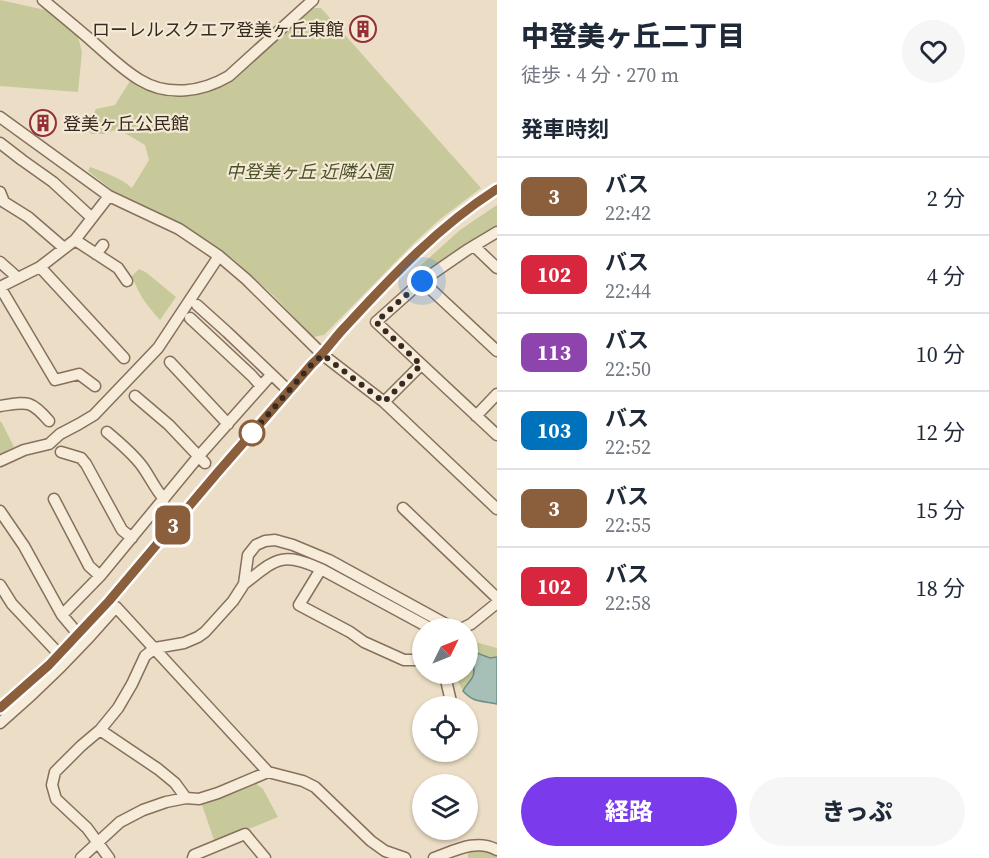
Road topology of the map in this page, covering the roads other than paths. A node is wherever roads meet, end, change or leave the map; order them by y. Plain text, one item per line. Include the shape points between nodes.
1 (43, 0) edge
2 (313, 0) edge
3 (0, 117) edge
4 (0, 143) edge
5 (497, 189) edge
6 (0, 192) edge
7 (109, 196) junction
8 (92, 218) junction
9 (497, 232) edge
10 (75, 240) junction
11 (103, 244) dead end
12 (474, 246) junction
13 (64, 248) junction
14 (96, 254) junction
15 (219, 256) junction
16 (0, 262) edge
17 (40, 267) junction
18 (497, 268) edge
19 (18, 278) junction
20 (127, 281) dead end
21 (422, 281) junction
22 (0, 287) edge
23 (197, 305) dead end
24 (190, 318) dead end
25 (497, 351) edge
26 (323, 355) junction
27 (124, 358) dead end
28 (170, 362) dead end
29 (421, 365) junction
30 (271, 375) junction
31 (95, 386) dead end
32 (261, 386) junction
33 (289, 391) junction
34 (497, 394) edge
35 (135, 396) dead end
36 (384, 402) junction
37 (0, 406) edge
38 (477, 416) junction
39 (49, 421) dead end
40 (228, 424) junction
41 (106, 432) dead end
42 (497, 435) edge
43 (61, 452) dead end
44 (201, 460) junction
45 (0, 461) edge
46 (54, 499) dead end
47 (164, 499) junction
48 (403, 508) dead end
49 (497, 509) edge
50 (0, 511) edge
51 (132, 538) junction
52 (321, 569) junction
53 (100, 576) junction
54 (244, 584) junction
55 (0, 585) edge
56 (497, 598) edge
57 (497, 603) edge
58 (62, 615) junction
59 (412, 618) edge
60 (435, 618) edge
61 (478, 618) edge
62 (78, 634) junction
63 (155, 648) junction
64 (59, 654) junction
65 (412, 660) edge
66 (0, 708) edge
67 (0, 723) edge
68 (100, 730) junction
69 (268, 772) junction
70 (186, 798) junction
71 (97, 842) junction
72 (497, 850) edge
73 (81, 858) edge
74 (109, 858) edge
75 (193, 858) edge
76 (264, 858) edge
77 (405, 858) edge
78 (434, 858) edge

1 - 2 street via 142,81 153,87 182,91 229,76
3 - 7 street
4 - 8 street via 53,182
5 - 26 street via 422,247
6 - 13 street via 4,202
7 - 8 street
7 - 15 street via 179,230
8 - 10 street
9 - 12 street
10 - 13 street
10 - 14 street
11 - 14 street
12 - 18 street
12 - 21 street
13 - 17 street
14 - 20 street via 118,268
15 - 26 street
15 - 45 street via 158,348 94,415 49,444
16 - 19 street
17 - 19 street
17 - 27 street
19 - 22 street
21 - 25 street
21 - 29 street via 376,322
22 - 31 street via 55,381 79,374
23 - 30 street
24 - 32 street
26 - 33 street
26 - 36 street
28 - 40 street
29 - 36 street
29 - 38 street
30 - 32 street
30 - 33 street
32 - 40 street
33 - 62 street
34 - 38 street
35 - 44 street
36 - 49 street
37 - 39 street via 27,403
38 - 42 street
40 - 44 street
41 - 47 street via 142,465
43 - 51 street via 81,458 86,464 122,530
44 - 47 street
46 - 53 street via 89,566
47 - 51 street
48 - 56 street
50 - 58 street
51 - 53 street
52 - 54 street via 293,559 279,560
52 - 59 street
52 - 65 street via 298,605 364,642
53 - 58 street
54 - 60 street via 250,551 260,543 275,540 329,560
54 - 63 street via 205,632 184,643
55 - 64 street via 12,604
57 - 61 street
58 - 62 street
62 - 64 street
63 - 67 street via 116,608 61,668
63 - 68 street via 145,657 118,708
63 - 69 street
64 - 66 street
68 - 70 street via 158,769
68 - 71 street via 57,768 52,785 59,803 81,821
69 - 70 street via 218,793
69 - 77 street via 315,787 371,841
70 - 71 street via 131,815
71 - 73 street
71 - 74 street
72 - 78 street via 473,845
75 - 76 street via 245,834

